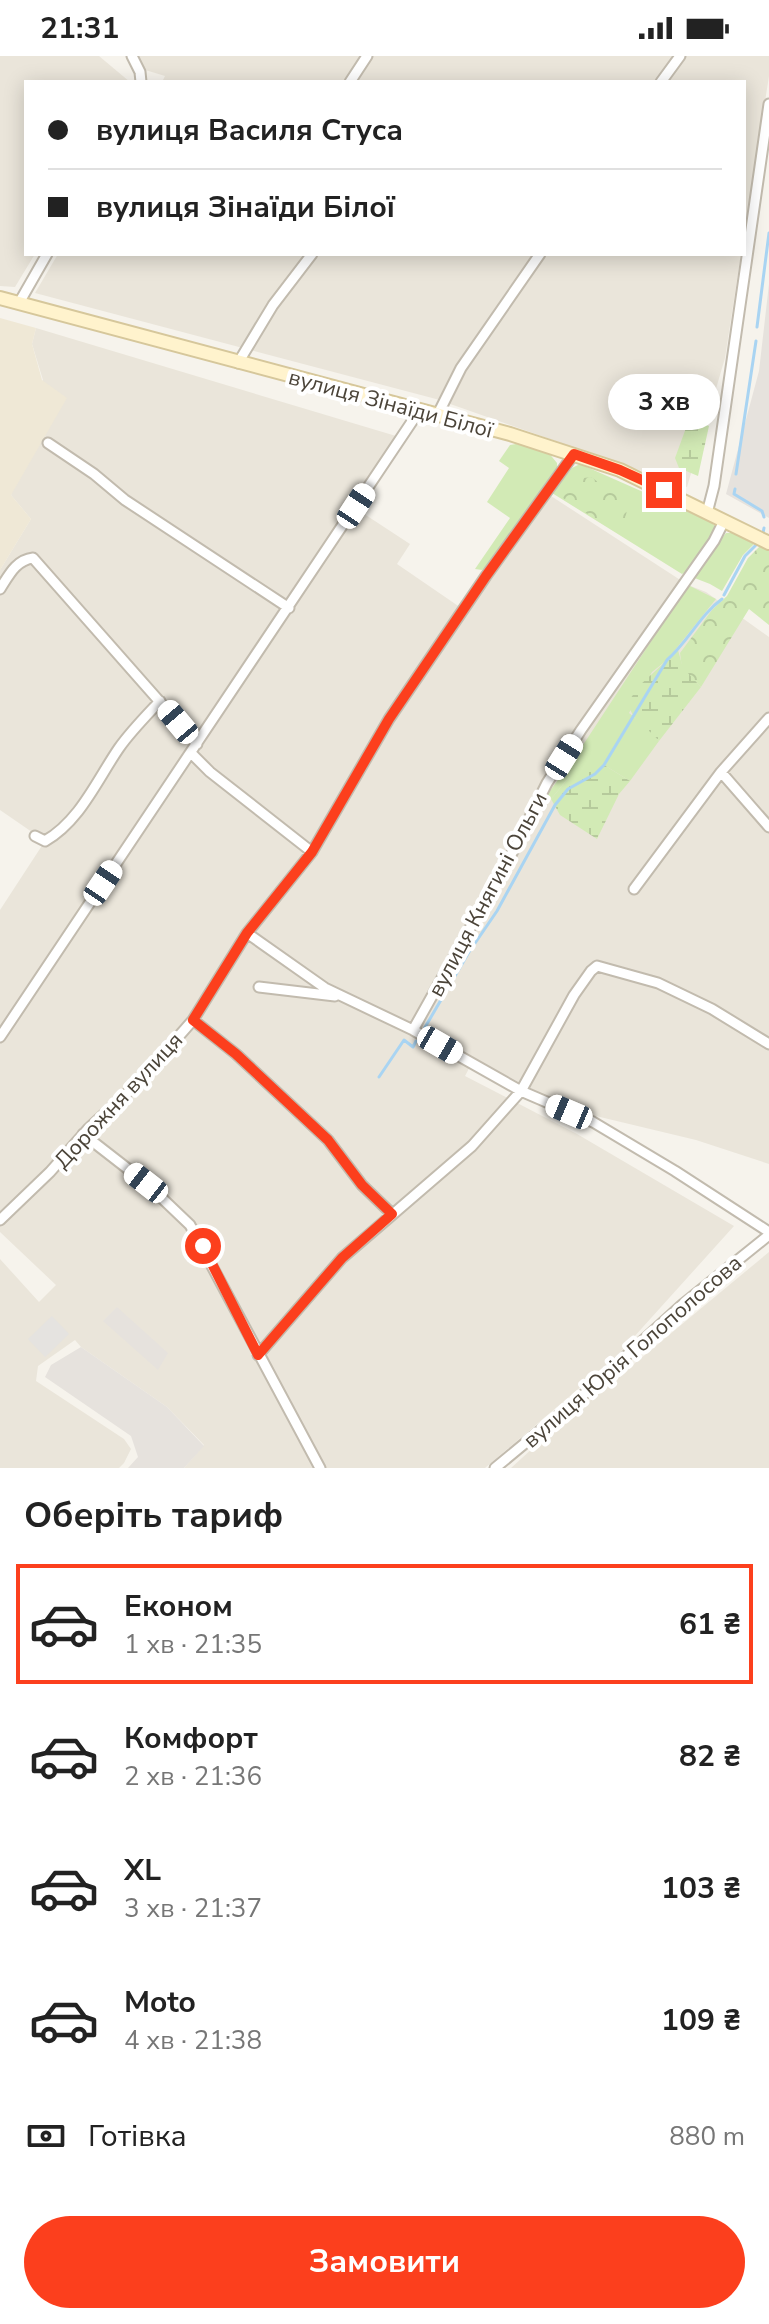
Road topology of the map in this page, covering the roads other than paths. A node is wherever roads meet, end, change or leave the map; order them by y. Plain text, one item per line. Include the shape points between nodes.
1 (132, 56) edge
2 (367, 56) edge
3 (680, 56) edge
4 (141, 80) edge
5 (351, 80) edge
6 (662, 80) edge
7 (769, 104) edge
8 (46, 256) edge
9 (310, 256) edge
10 (539, 256) edge
11 (0, 298) edge
12 (19, 303) junction
13 (238, 363) junction
14 (419, 411) junction
15 (437, 416) junction
16 (48, 443) dead end
17 (574, 454) junction
18 (707, 513) junction
19 (724, 521) junction
20 (769, 543) edge
21 (0, 589) edge
22 (289, 608) junction
23 (160, 701) junction
24 (769, 718) edge
25 (194, 749) junction
26 (721, 772) junction
27 (769, 827) edge
28 (35, 836) dead end
29 (312, 852) junction
30 (634, 889) dead end
31 (247, 933) junction
32 (259, 987) dead end
33 (343, 996) junction
34 (193, 1020) junction
35 (413, 1030) junction
36 (0, 1037) edge
37 (769, 1044) edge
38 (521, 1091) junction
39 (83, 1134) junction
40 (392, 1214) junction
41 (0, 1220) edge
42 (769, 1234) edge
43 (258, 1355) junction
44 (320, 1468) edge
45 (495, 1468) edge

1 - 4 street
2 - 5 street
3 - 6 street
7 - 18 street
8 - 12 street
9 - 13 street
10 - 15 street via 461,368
11 - 12 street, вулиця Зінаїди Білої
12 - 13 street, вулиця Зінаїди Білої
13 - 14 street, вулиця Зінаїди Білої
14 - 15 street, вулиця Зінаїди Білої
14 - 22 street
15 - 17 street, вулиця Зінаїди Білої
16 - 22 street
17 - 18 street, вулиця Зінаїди Білої via 620,470
17 - 29 street, Дорожня вулиця via 389,719
18 - 19 street, вулиця Зінаїди Білої
19 - 20 street, вулиця Зінаїди Білої
19 - 35 street, вулиця Княгині Ольги via 547,783
21 - 23 street via 23,559 33,558
22 - 25 street
23 - 25 street
23 - 28 street via 121,745 80,810 45,841
24 - 26 street
25 - 29 street via 210,772
25 - 36 street
26 - 27 street
26 - 30 street
29 - 31 street, Дорожня вулиця
31 - 33 street
31 - 34 street, Дорожня вулиця
32 - 33 street
33 - 35 street
34 - 39 street, Дорожня вулиця via 136,1085
34 - 40 street via 328,1140
35 - 38 street
37 - 38 street via 658,983 597,966 574,995
38 - 40 street via 472,1146
38 - 42 street via 593,1122
39 - 41 street, Дорожня вулиця
39 - 43 street via 190,1225
40 - 43 street via 342,1258
42 - 45 street, вулиця Юрія Голополосова
43 - 44 street

